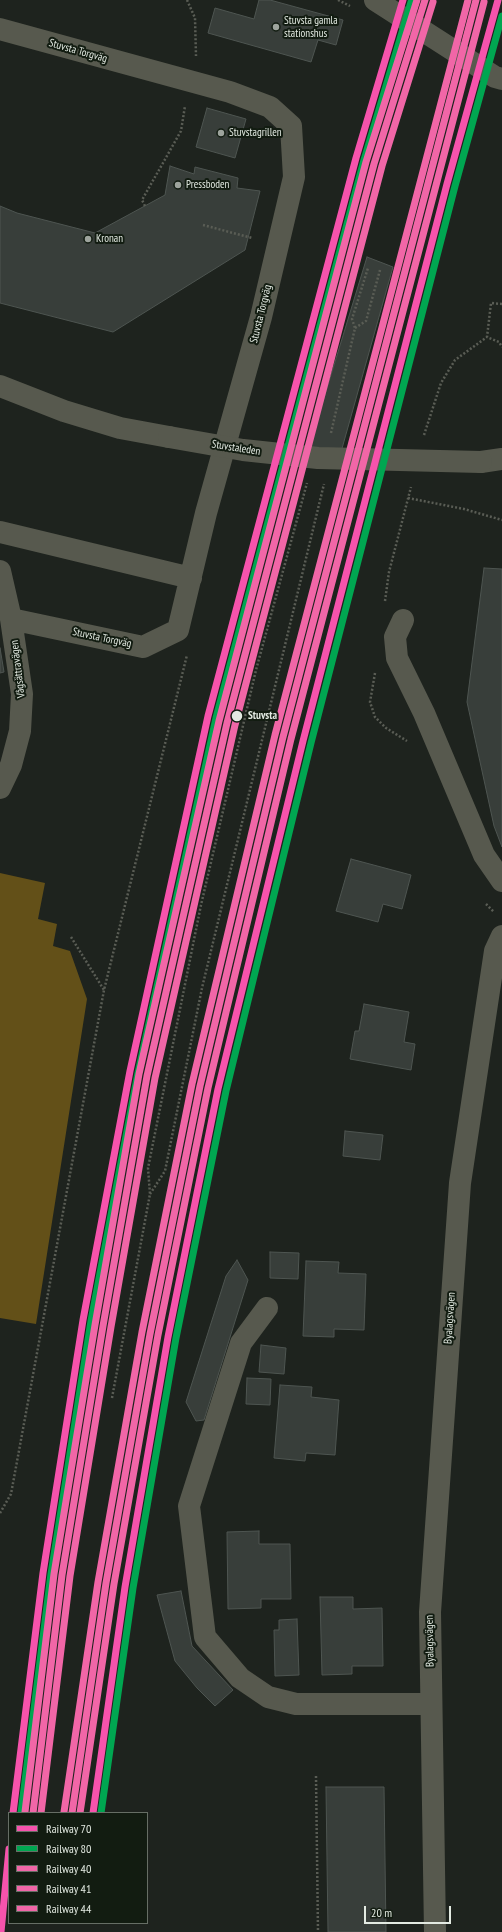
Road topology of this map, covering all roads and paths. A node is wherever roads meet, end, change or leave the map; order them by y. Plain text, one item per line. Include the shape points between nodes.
1 (187, 0) edge
2 (375, 0) edge
3 (0, 29) edge
4 (499, 78) edge
5 (190, 82) junction
6 (145, 206) dead end
7 (203, 225) dead end
8 (255, 238) dead end
9 (368, 268) dead end
10 (380, 270) dead end
11 (502, 304) edge
12 (355, 328) junction
13 (502, 347) edge
14 (0, 386) edge
15 (330, 434) dead end
16 (495, 461) edge
17 (308, 478) dead end
18 (325, 481) dead end
19 (408, 498) dead end
20 (502, 520) edge
21 (0, 532) edge
22 (0, 571) edge
23 (191, 578) junction
24 (11, 619) junction
25 (403, 620) dead end
26 (0, 788) edge
27 (502, 881) edge
28 (502, 936) edge
29 (71, 937) dead end
30 (150, 1194) junction
31 (267, 1308) dead end
32 (112, 1398) dead end
33 (0, 1513) edge
34 (431, 1704) junction
35 (316, 1776) dead end
36 (318, 1932) edge
37 (435, 1932) edge

1 - 5 path via 195,18 196,51
2 - 4 street
3 - 5 street, Stuvsta Torgväg
5 - 6 path via 181,131 142,200
5 - 23 street, Stuvsta Torgväg via 230,92 270,107 291,126 294,177 261,317 206,513
7 - 8 path
9 - 12 path via 352,319
10 - 12 path via 366,321
11 - 13 path via 491,303 487,336 499,342
12 - 15 path
14 - 16 street, Stuvstaleden, bridge via 64,411 120,428 243,450 318,458
17 - 30 path via 256,670 202,905 148,1168
18 - 30 path via 202,988 165,1171
19 - 20 path via 464,509
21 - 23 street
22 - 24 street, Vågsättravägen
23 - 24 street, Stuvsta Torgväg via 178,630 143,647
24 - 26 street, Vågsättravägen via 22,694 20,731 11,766
25 - 27 street via 395,637 397,658 424,713 484,855
28 - 34 street, Byalagsvägen via 496,951 460,1183 430,1612
29 - 33 path via 104,990 11,1494
30 - 32 path
31 - 34 street via 241,1343 188,1506 205,1638 240,1678 268,1697 296,1704
34 - 37 street, Byalagsvägen
35 - 36 path

